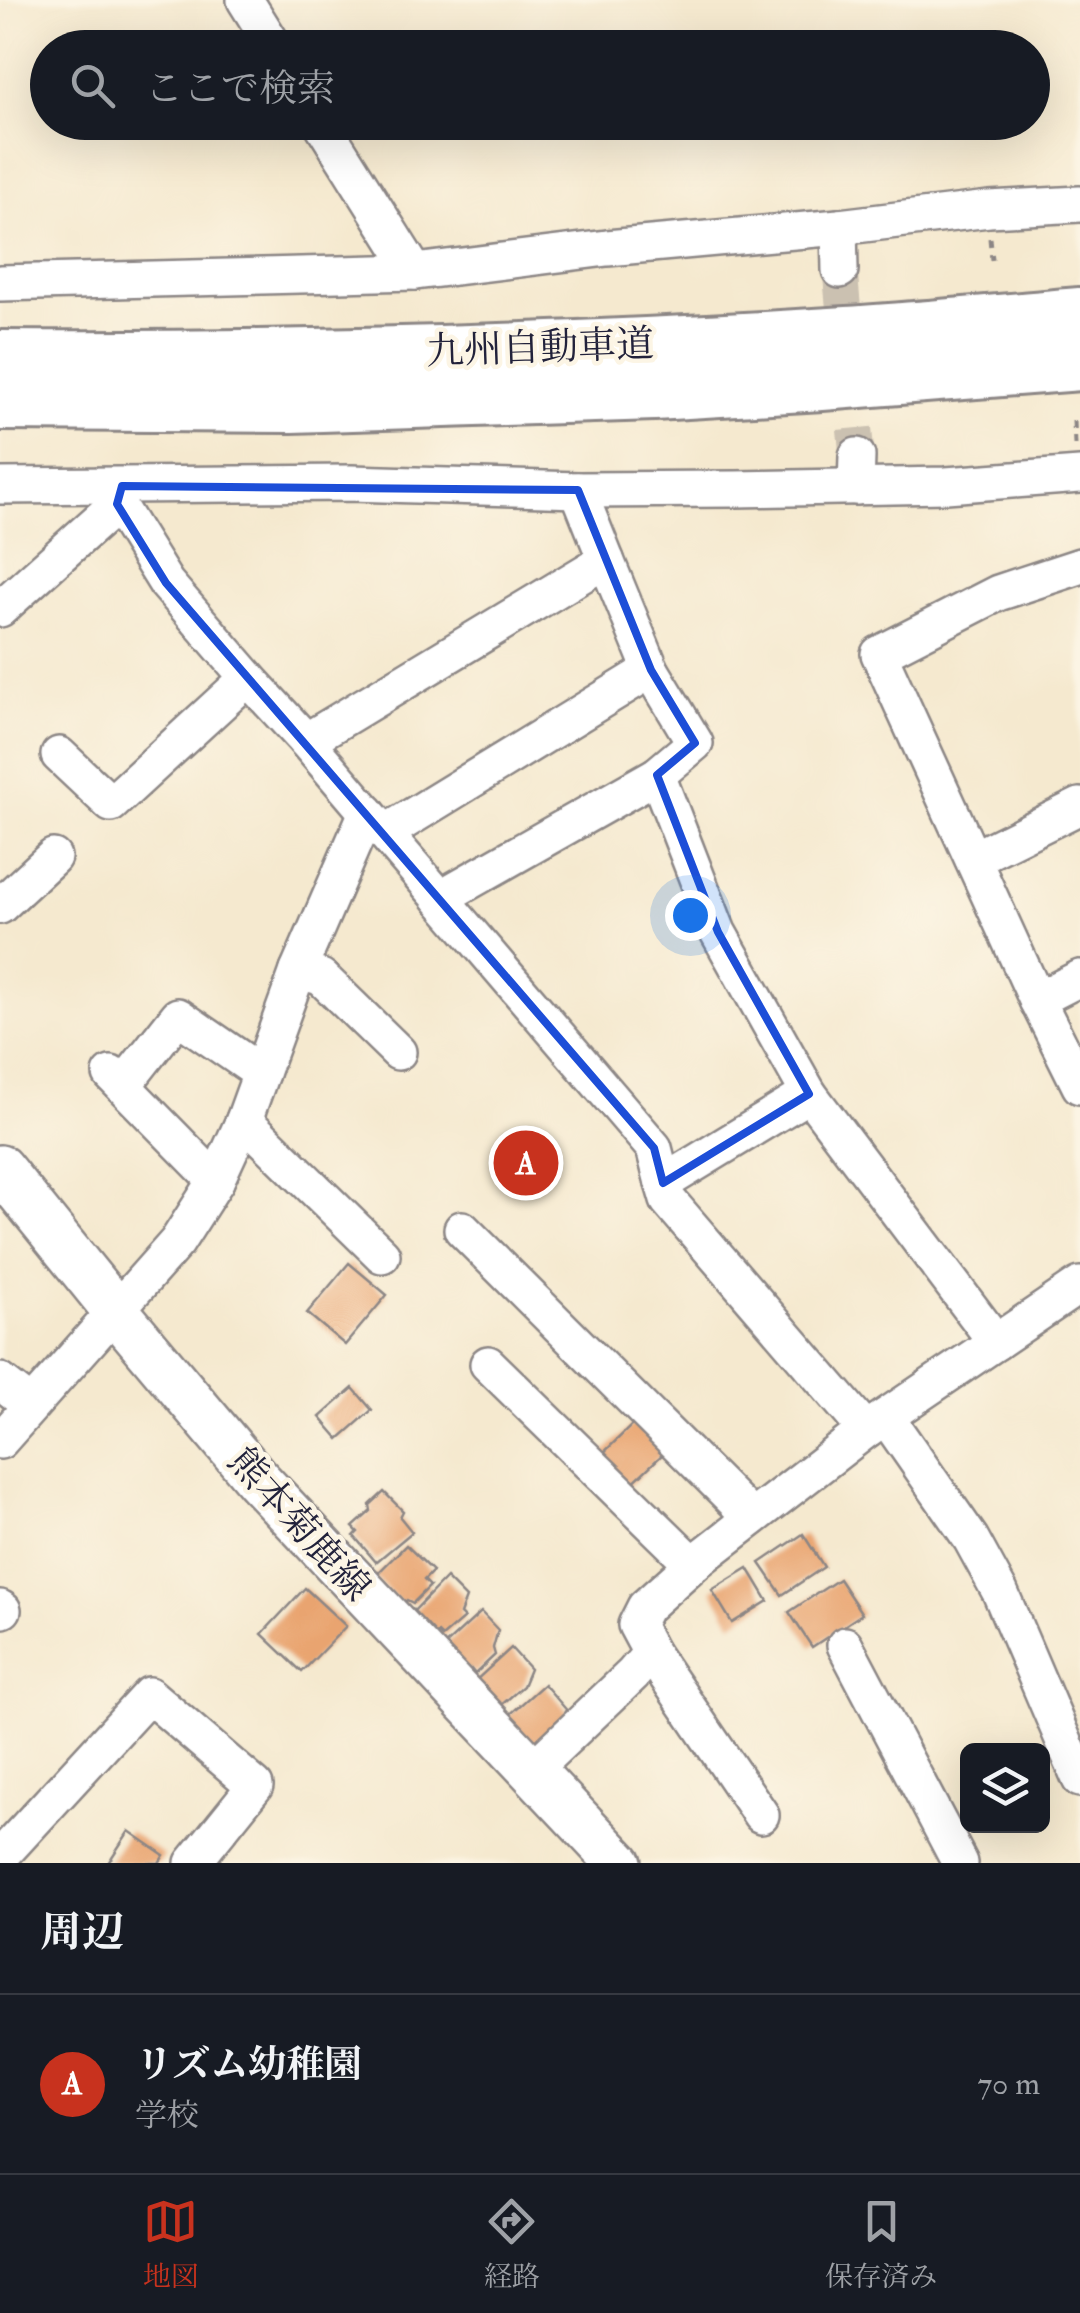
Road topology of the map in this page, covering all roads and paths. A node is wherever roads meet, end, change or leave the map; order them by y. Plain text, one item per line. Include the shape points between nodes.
1 (245, 0) edge
2 (263, 30) edge
3 (333, 140) edge
4 (1080, 204) edge
5 (839, 228) junction
6 (840, 270) tunnel mouth
7 (415, 272) junction
8 (0, 283) edge
9 (1080, 314) edge
10 (0, 357) edge
11 (1080, 364) edge
12 (0, 404) edge
13 (1074, 421) dead end
14 (1080, 448) edge
15 (1080, 475) edge
16 (0, 486) edge
17 (578, 490) junction
18 (119, 495) junction
19 (606, 560) junction
20 (1080, 566) edge
21 (0, 610) edge
22 (651, 670) junction
23 (248, 678) junction
24 (306, 741) junction
25 (58, 755) dead end
26 (657, 775) junction
27 (1080, 806) edge
28 (376, 823) junction
29 (52, 857) dead end
30 (973, 858) junction
31 (440, 898) junction
32 (0, 906) edge
33 (298, 971) junction
34 (1080, 978) edge
35 (1037, 1000) junction
36 (398, 1052) dead end
37 (262, 1073) junction
38 (1080, 1086) edge
39 (810, 1094) junction
40 (244, 1120) junction
41 (0, 1168) edge
42 (216, 1181) junction
43 (663, 1183) junction
44 (462, 1229) dead end
45 (382, 1255) dead end
46 (1080, 1285) edge
47 (115, 1310) junction
48 (996, 1342) junction
49 (488, 1364) dead end
50 (0, 1381) edge
51 (32, 1405) junction
52 (876, 1423) junction
53 (0, 1441) edge
54 (752, 1518) junction
55 (693, 1564) junction
56 (845, 1645) dead end
57 (651, 1654) junction
58 (530, 1772) junction
59 (1080, 1778) edge
60 (761, 1815) dead end
61 (4, 1857) edge
62 (193, 1863) edge
63 (619, 1863) edge
64 (960, 1863) edge

1 - 2 street
3 - 7 street
4 - 5 street via 989,208
5 - 6 street
5 - 7 street
7 - 8 street
9 - 10 highway, 九州自動車道 via 458,352
11 - 12 highway, 九州自動車道 via 654,394 290,406
13 - 14 path
15 - 17 street via 946,485 856,471
16 - 18 street
17 - 18 street via 352,483
17 - 19 street
18 - 21 street
18 - 23 street via 166,583
19 - 22 street
19 - 24 street
20 - 30 street via 998,592 880,654
22 - 26 street via 695,743
22 - 28 street
23 - 24 street
23 - 25 street via 110,804
24 - 28 street
26 - 31 street
26 - 39 street via 718,932
27 - 30 street
28 - 31 street
28 - 33 street
29 - 32 street
30 - 35 street
31 - 43 street via 654,1148
33 - 36 street via 321,977
33 - 37 street
34 - 35 street
35 - 38 street
37 - 40 street
37 - 42 street via 178,1016 117,1080
39 - 43 street
39 - 48 street
40 - 42 street
40 - 45 street
41 - 47 main road, 熊本菊鹿線
42 - 47 street via 178,1242
43 - 52 street via 668,1200
44 - 54 street
46 - 48 street
47 - 51 street
47 - 58 main road, 熊本菊鹿線 via 257,1480
48 - 52 street
49 - 55 street
50 - 51 street
51 - 53 street
52 - 54 street
52 - 59 street via 971,1539
54 - 55 street
55 - 57 street via 645,1607 636,1625
56 - 64 street
57 - 58 street
57 - 60 street
58 - 63 main road, 熊本菊鹿線
61 - 62 street via 148,1695 255,1786

